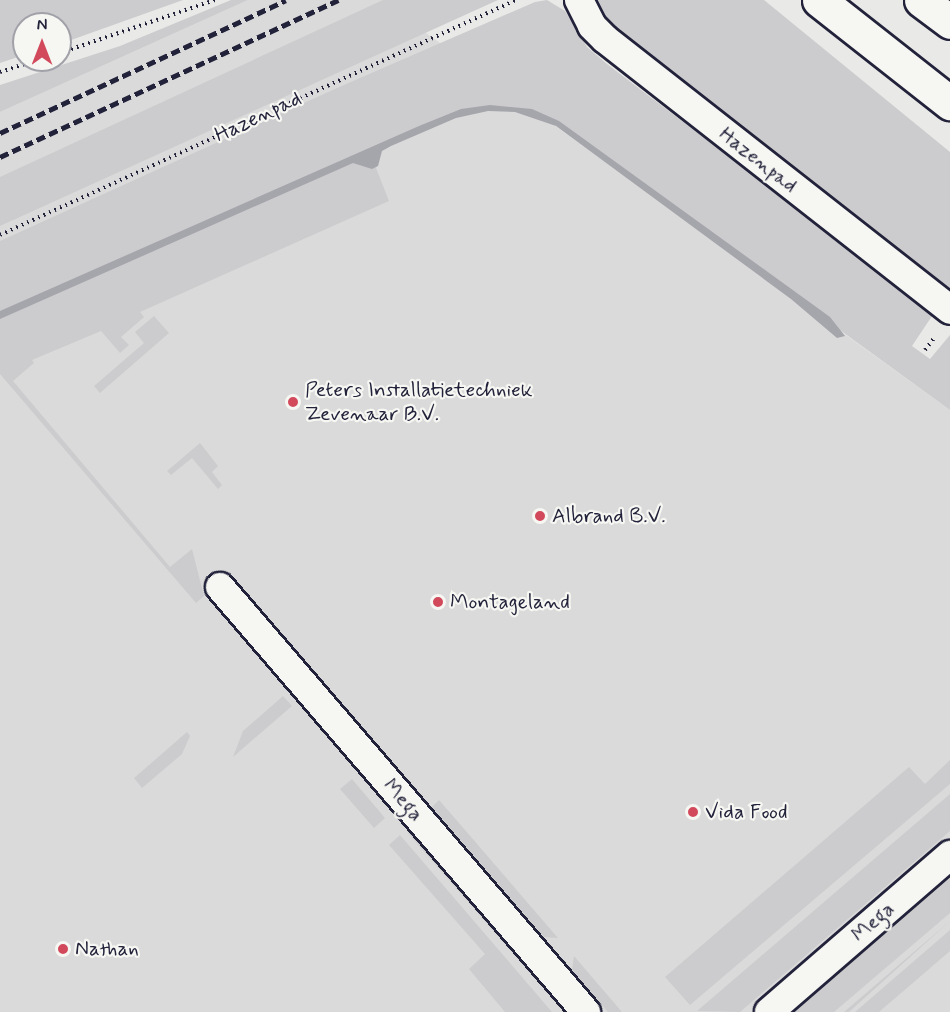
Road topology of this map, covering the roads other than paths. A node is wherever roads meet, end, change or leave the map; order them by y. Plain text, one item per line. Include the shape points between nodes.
1 (579, 0) edge
2 (819, 0) edge
3 (921, 0) edge
4 (950, 22) edge
5 (950, 103) edge
6 (950, 310) edge
7 (220, 587) dead end
8 (950, 855) edge
9 (586, 1012) edge
10 (769, 1012) edge

1 - 6 street, Hazenpad via 592,26 605,39
2 - 5 highway
3 - 4 highway
7 - 9 street, Mega
8 - 10 street, Mega

